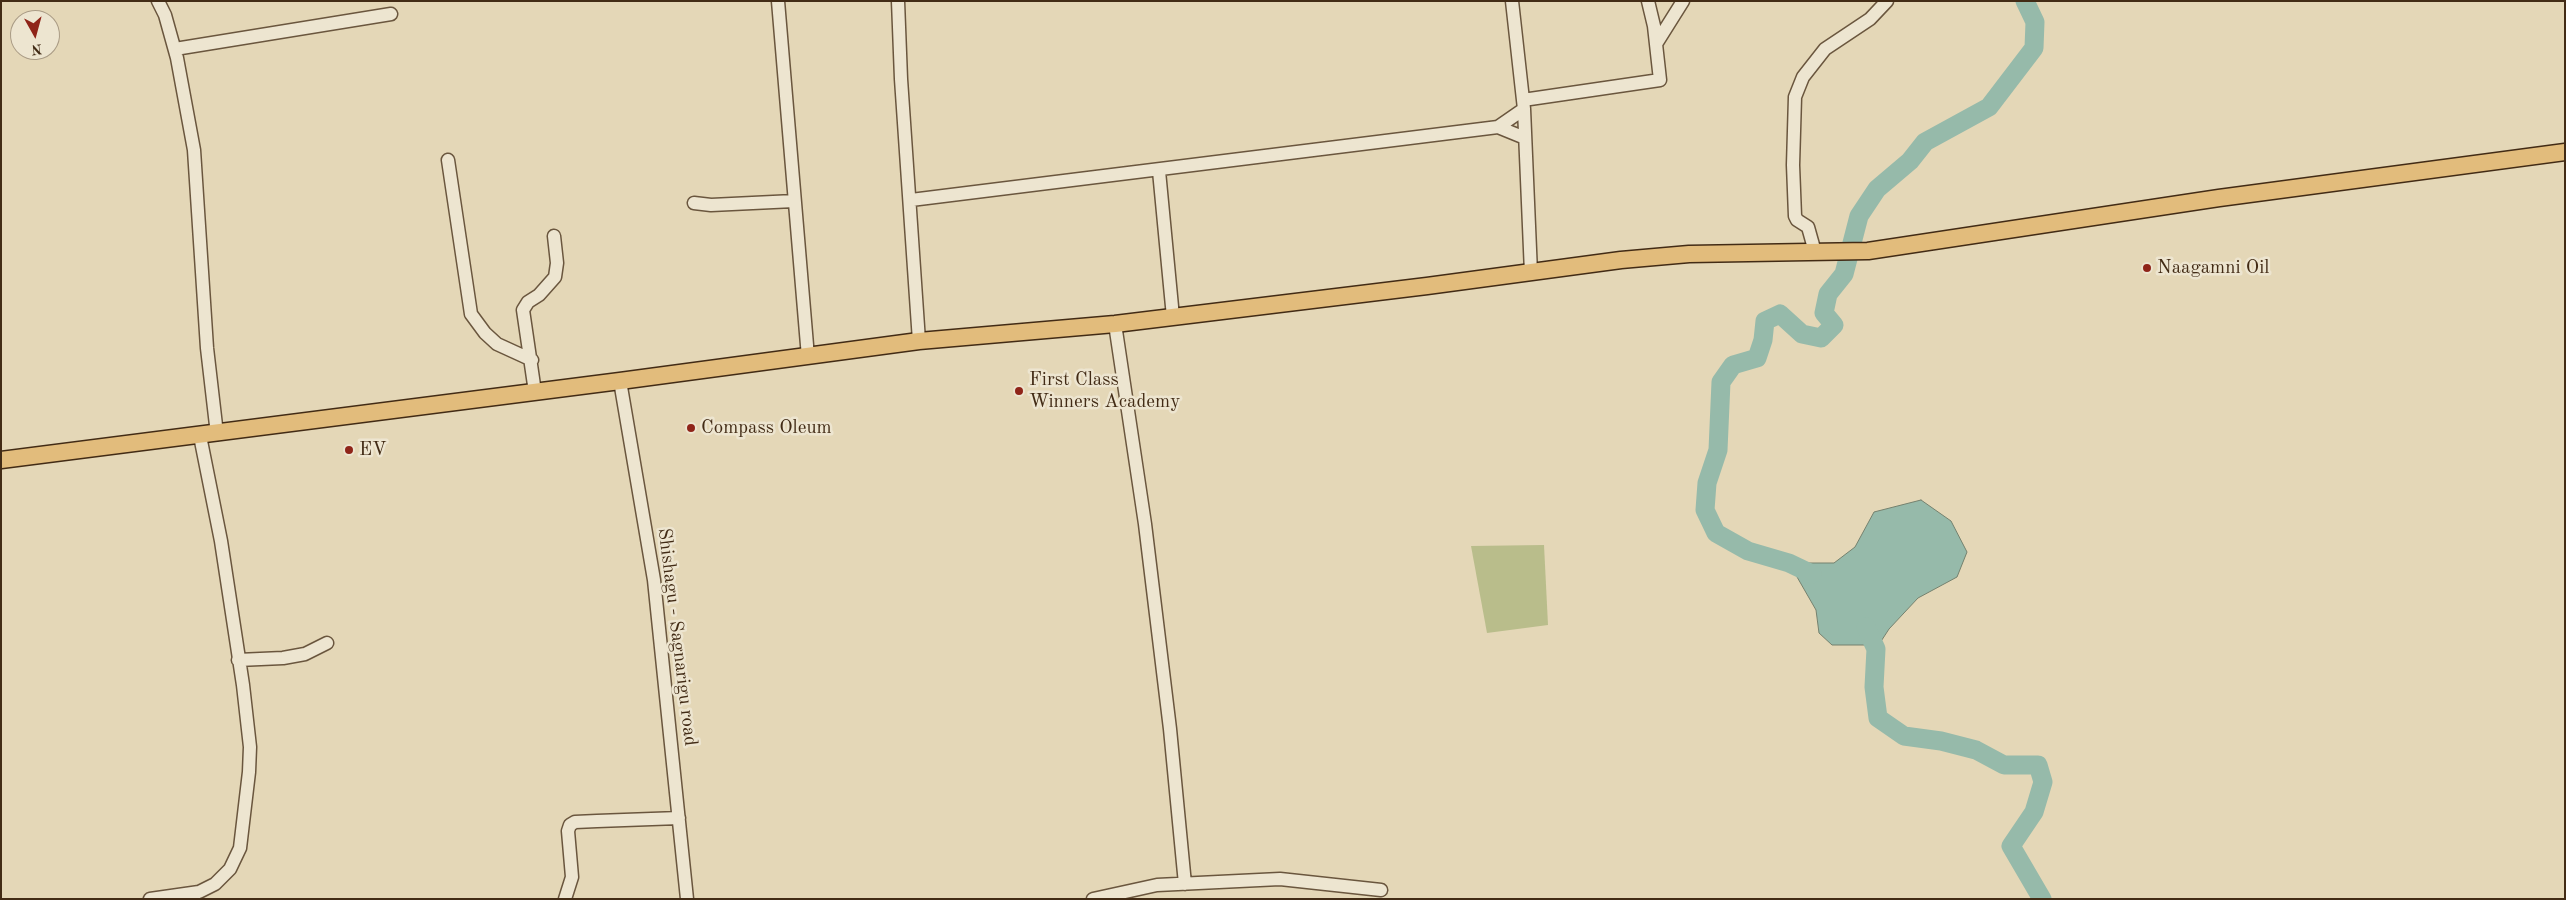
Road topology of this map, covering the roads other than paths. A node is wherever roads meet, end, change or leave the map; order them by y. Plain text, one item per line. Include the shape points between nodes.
1 (158, 1) edge
2 (778, 1) edge
3 (898, 1) edge
4 (1512, 1) edge
5 (1648, 1) edge
6 (1683, 1) edge
7 (1887, 1) edge
8 (391, 14) dead end
9 (1656, 44) junction
10 (175, 49) junction
11 (1524, 105) junction
12 (1498, 127) junction
13 (1525, 138) junction
14 (2565, 152) edge
15 (448, 160) dead end
16 (1159, 171) junction
17 (911, 200) junction
18 (794, 201) junction
19 (694, 203) dead end
20 (554, 236) dead end
21 (1815, 252) junction
22 (1531, 273) junction
23 (1172, 317) junction
24 (1116, 324) junction
25 (919, 340) junction
26 (808, 357) junction
27 (532, 360) junction
28 (620, 381) junction
29 (535, 392) junction
30 (217, 434) junction
31 (200, 436) junction
32 (1, 460) edge
33 (327, 643) dead end
34 (238, 660) junction
35 (679, 818) junction
36 (1185, 884) junction
37 (1381, 890) dead end
38 (150, 899) edge
39 (565, 899) edge
40 (687, 899) edge
41 (1093, 899) edge

1 - 10 street
2 - 18 street
3 - 17 street via 900,79
4 - 11 street
5 - 9 street
6 - 9 street
7 - 21 street via 1870,19 1825,50 1803,77 1795,97 1795,216 1808,227
8 - 10 street
9 - 11 street via 1660,80
10 - 30 street via 194,150 207,348
11 - 12 street
11 - 13 street
12 - 13 street
12 - 16 street
13 - 22 street
14 - 21 main road via 2219,198 1868,251
15 - 27 street via 471,314 497,344
16 - 17 street
16 - 23 street
17 - 25 street
18 - 19 street
18 - 26 street
20 - 27 street via 557,264 554,277 549,286 524,306
21 - 22 main road via 1689,254
22 - 23 main road
23 - 24 main road
24 - 25 main road
24 - 36 street via 1145,524
25 - 26 main road
26 - 28 main road
27 - 29 street
28 - 29 main road
28 - 35 street, Shishagu - Sagnarigu road via 654,580
29 - 30 main road
30 - 31 main road
31 - 32 main road
31 - 34 street via 221,541
33 - 34 street via 306,654
34 - 38 street via 250,747 240,848 230,869 215,884 199,892
35 - 39 street via 575,822 570,825 572,878
35 - 40 street, Shishagu - Sagnarigu road
36 - 37 street via 1280,879
36 - 41 street via 1157,885

